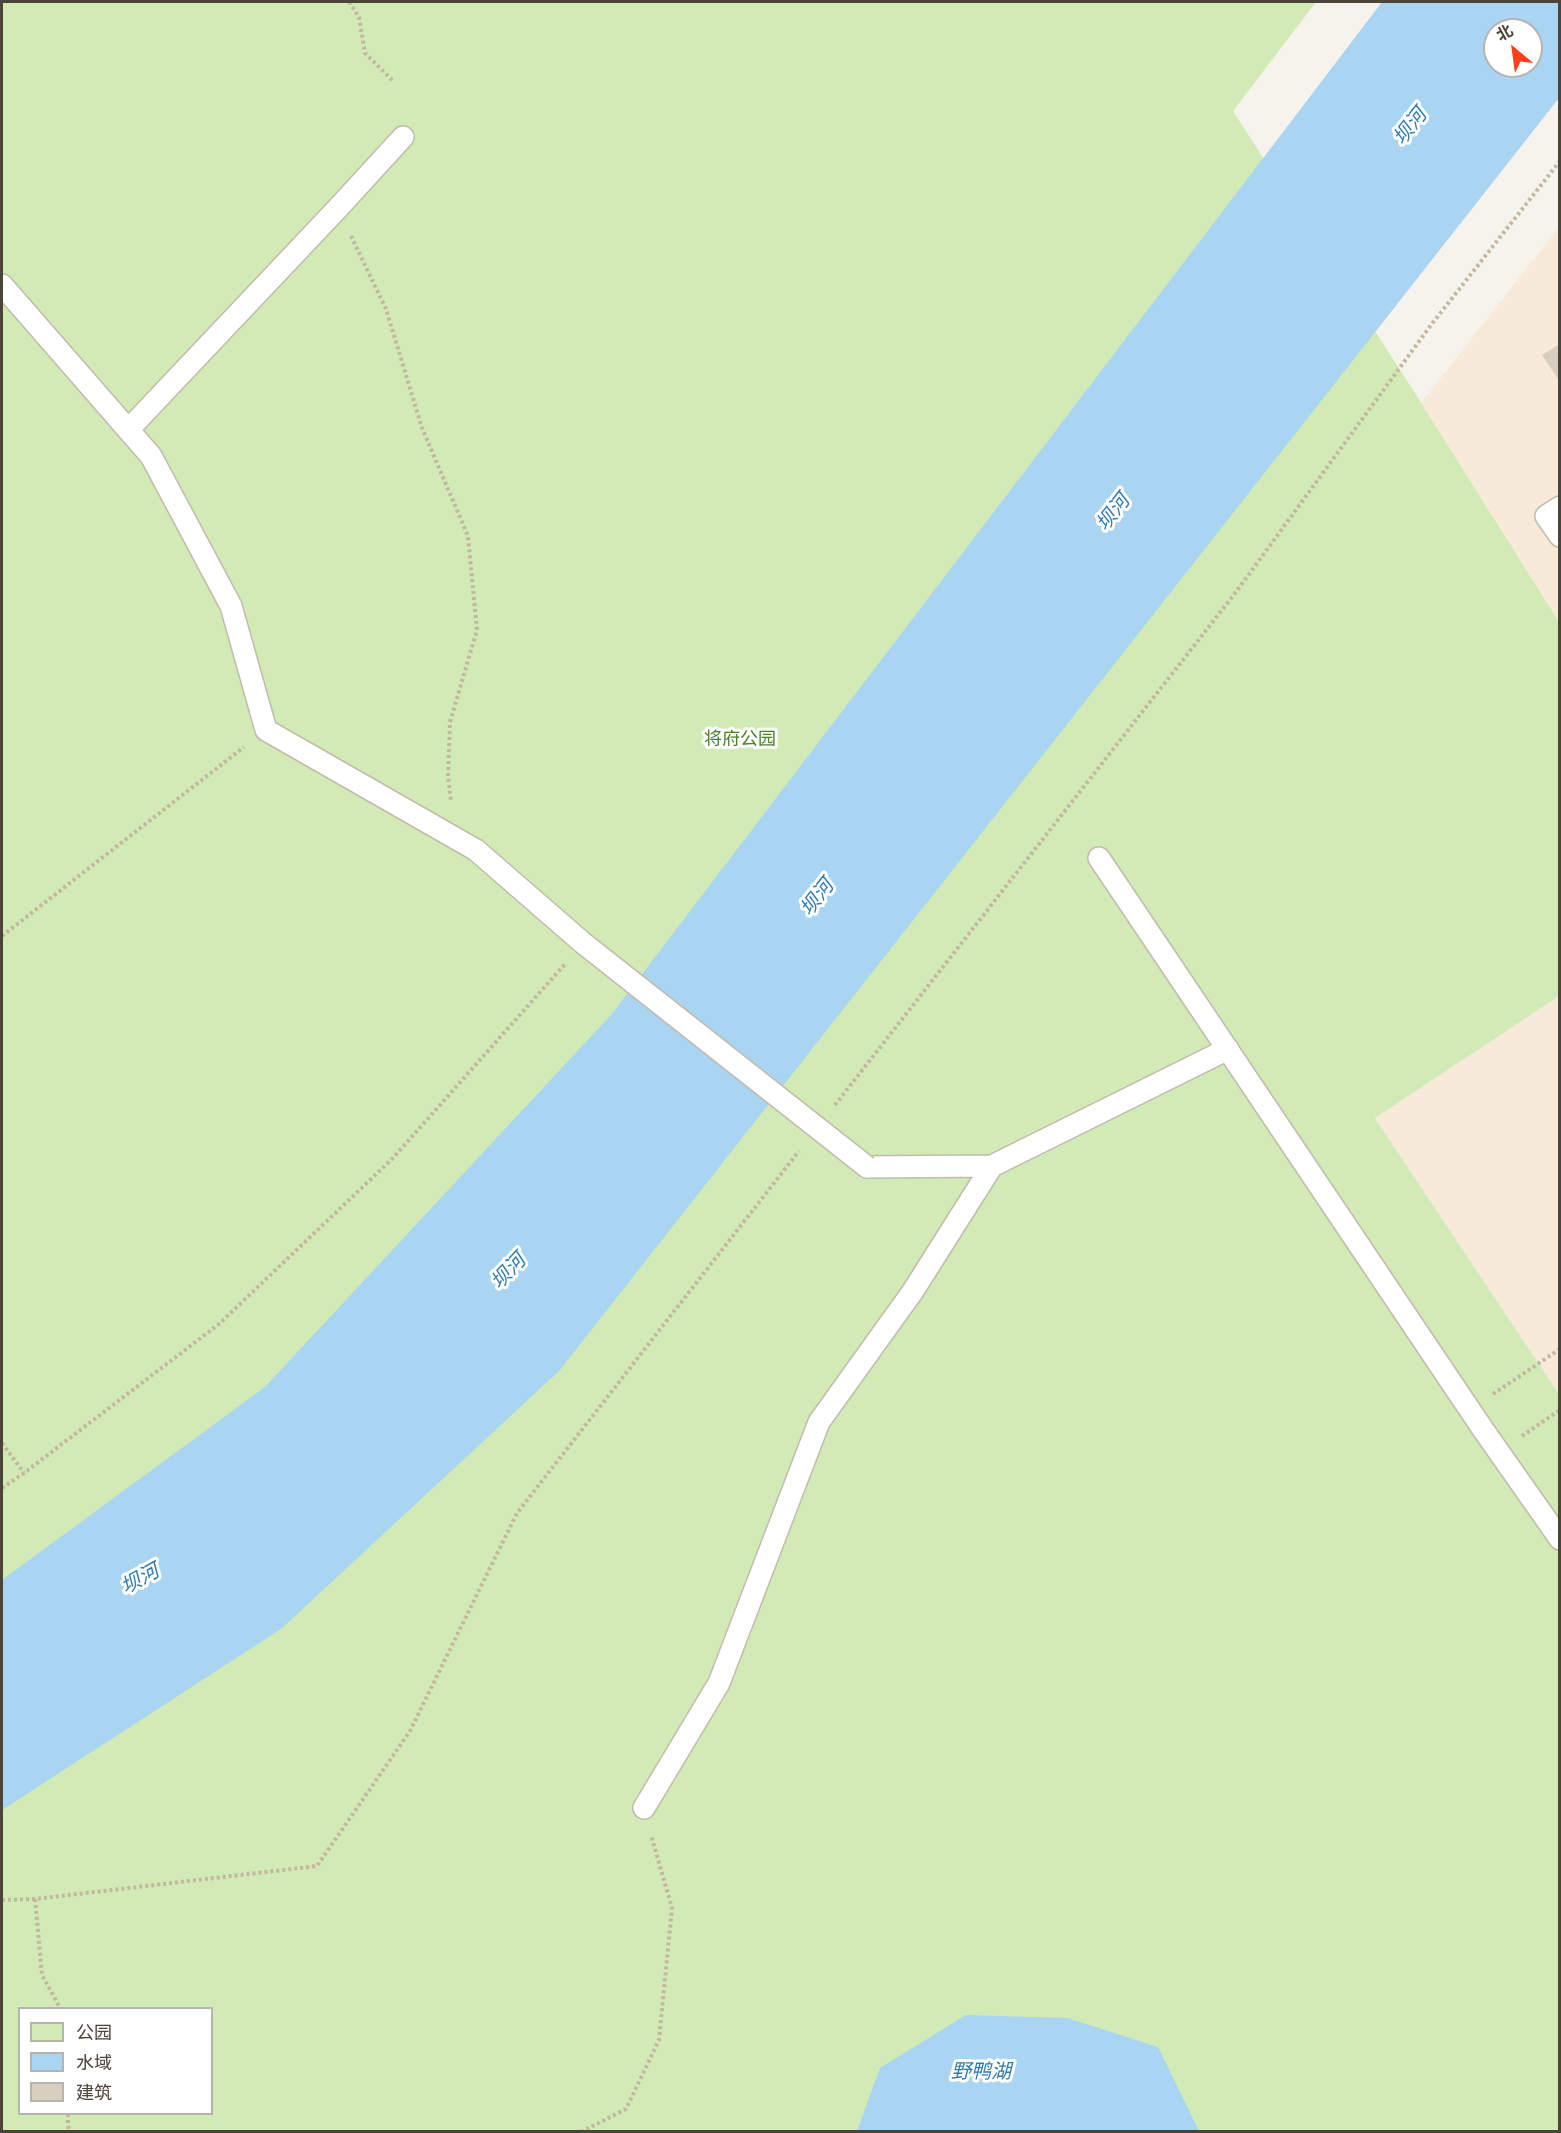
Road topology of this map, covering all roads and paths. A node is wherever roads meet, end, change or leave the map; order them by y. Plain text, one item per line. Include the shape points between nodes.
1 (349, 2) edge
2 (393, 81) dead end
3 (403, 137) dead end
4 (1560, 161) edge
5 (338, 208) junction
6 (2, 285) edge
7 (128, 430) junction
8 (1560, 507) edge
9 (1560, 536) edge
10 (266, 730) junction
11 (456, 838) junction
12 (1099, 858) dead end
13 (2, 936) edge
14 (583, 943) junction
15 (1228, 1049) junction
16 (832, 1109) dead end
17 (803, 1147) dead end
18 (992, 1166) junction
19 (1560, 1349) edge
20 (1470, 1409) junction
21 (1560, 1410) edge
22 (2, 1443) edge
23 (1499, 1452) junction
24 (24, 1473) junction
25 (2, 1488) edge
26 (1560, 1539) edge
27 (644, 1808) joint
28 (35, 1899) junction
29 (2, 1900) edge
30 (59, 2007) edge
31 (68, 2115) edge
32 (70, 2132) edge
33 (581, 2132) edge

1 - 2 path via 359,17 365,53
3 - 5 lane
4 - 16 path via 1431,325 1236,592
5 - 7 lane
5 - 11 path via 386,309 422,429 468,536 477,630 450,722 448,776
6 - 7 lane
7 - 10 lane via 150,456 231,606
8 - 9 lane via 1546,516
10 - 11 lane
10 - 13 path
11 - 14 lane via 476,850
12 - 15 lane
14 - 18 lane, bridge via 867,1167
14 - 24 path via 393,1158 219,1324
15 - 18 lane
15 - 20 lane
17 - 28 path via 517,1513 410,1731 317,1866
18 - 27 lane via 913,1291 819,1422 719,1683
19 - 20 path
20 - 23 lane
21 - 23 path
22 - 24 path
23 - 26 lane
24 - 25 path
27 - 33 path via 672,1908 659,2040 626,2109
28 - 29 path
28 - 30 path via 42,1975
31 - 32 path

